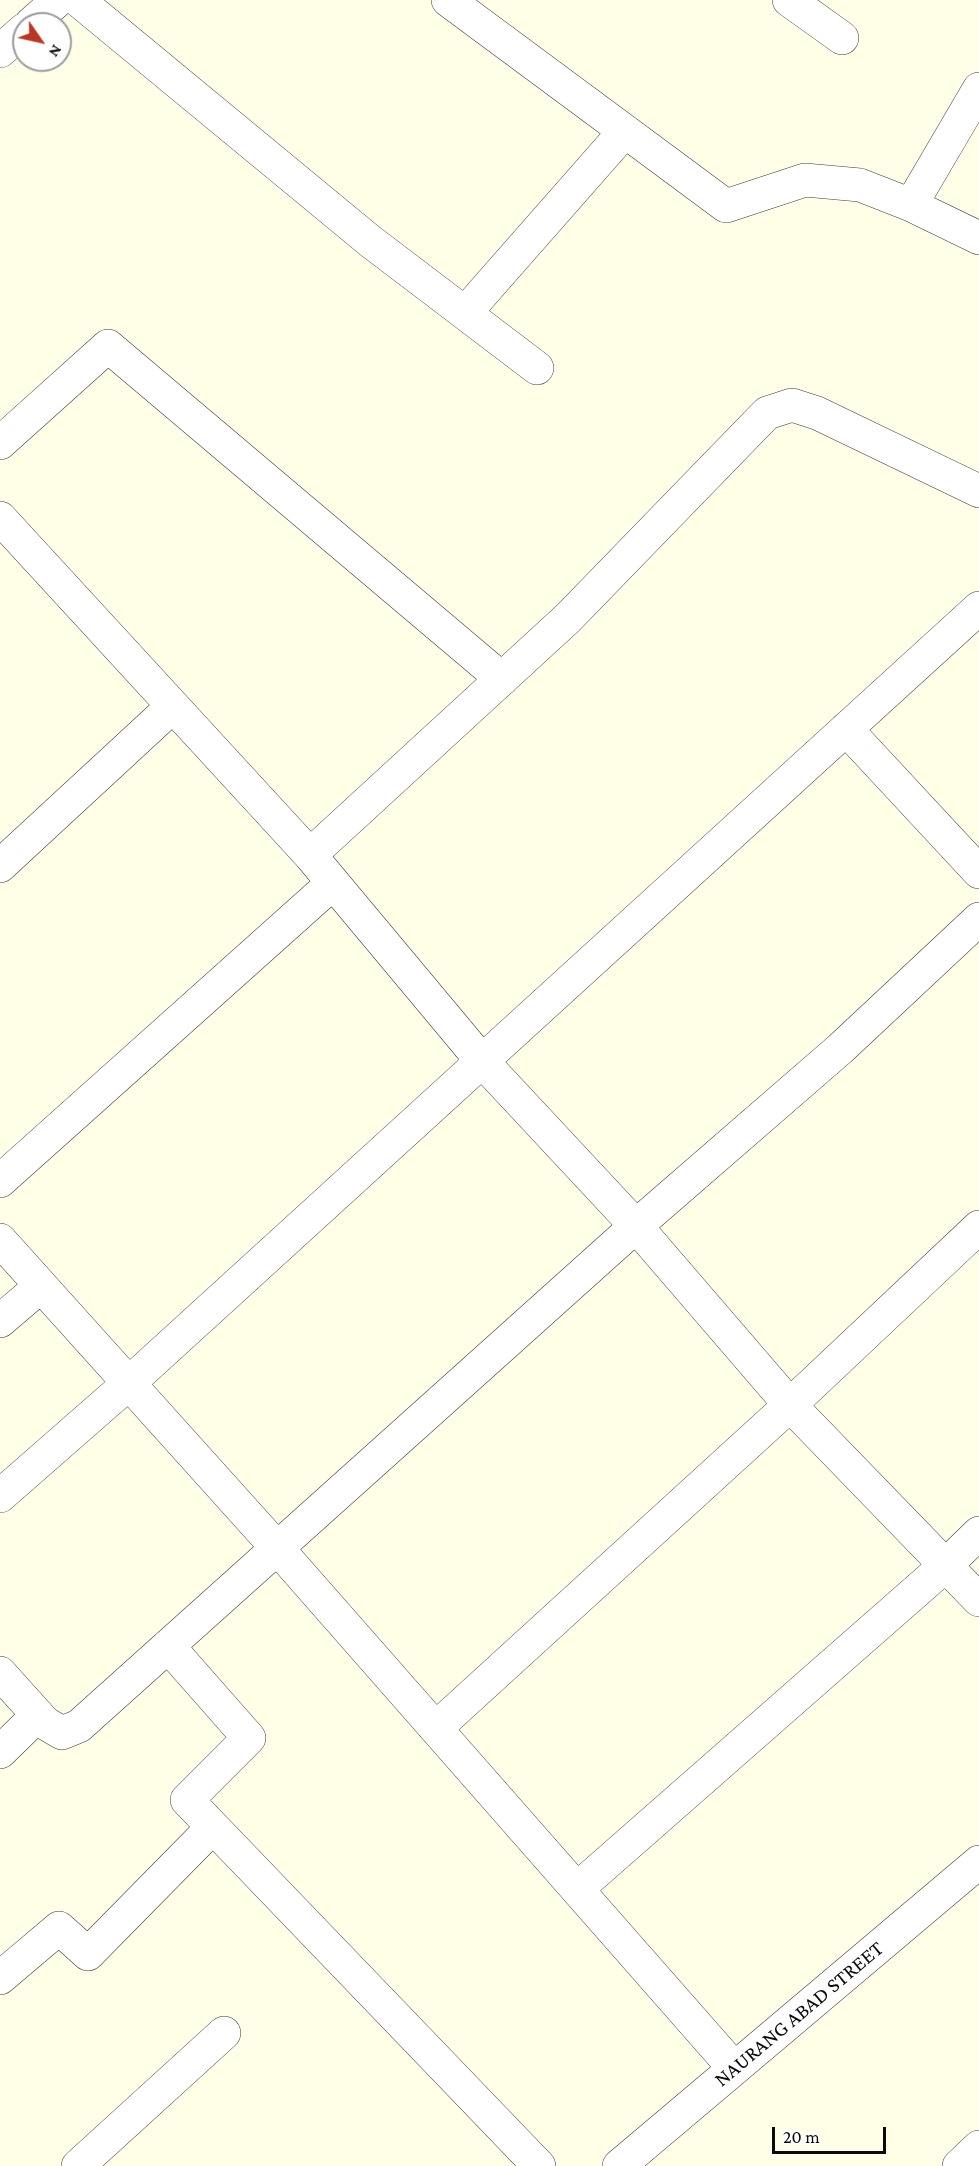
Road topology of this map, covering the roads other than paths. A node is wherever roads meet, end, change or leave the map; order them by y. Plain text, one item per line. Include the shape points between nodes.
1 (58, 0) edge
2 (78, 0) edge
3 (448, 0) edge
4 (789, 0) edge
5 (44, 12) edge
6 (842, 38) dead end
7 (12, 40) edge
8 (0, 51) edge
9 (979, 89) edge
10 (625, 131) junction
11 (911, 205) junction
12 (979, 238) edge
13 (465, 313) junction
14 (537, 368) dead end
15 (0, 442) edge
16 (979, 491) edge
17 (5, 533) edge
18 (979, 608) edge
19 (502, 679) junction
20 (172, 706) junction
21 (846, 729) junction
22 (310, 855) junction
23 (0, 866) edge
24 (979, 872) edge
25 (333, 883) junction
26 (979, 919) edge
27 (482, 1061) junction
28 (0, 1180) edge
29 (636, 1226) junction
30 (979, 1227) edge
31 (0, 1240) edge
32 (41, 1286) junction
33 (0, 1321) edge
34 (129, 1383) junction
35 (790, 1405) junction
36 (0, 1496) edge
37 (979, 1533) edge
38 (278, 1549) junction
39 (946, 1565) junction
40 (979, 1600) edge
41 (168, 1646) junction
42 (0, 1673) edge
43 (38, 1715) junction
44 (436, 1728) junction
45 (0, 1752) edge
46 (213, 1827) junction
47 (979, 1862) edge
48 (577, 1889) junction
49 (0, 1978) edge
50 (224, 2033) dead end
51 (734, 2068) junction
52 (979, 2147) edge
53 (78, 2166) edge
54 (539, 2166) edge
55 (619, 2166) edge
56 (959, 2166) edge

1 - 5 street
2 - 13 street via 370,242
3 - 10 street
4 - 6 street
7 - 8 street
9 - 11 street
10 - 11 street via 726,206 805,180 860,185
10 - 13 street
11 - 12 street
13 - 14 street
15 - 19 street via 108,346
16 - 19 street via 818,413 792,405 767,413 568,618
17 - 20 street
18 - 21 street
19 - 22 street
20 - 22 street
20 - 23 street
21 - 24 street
21 - 27 street
22 - 25 street
25 - 27 street
25 - 28 street
26 - 29 street via 840,1049
27 - 29 street
27 - 34 street
29 - 35 street
29 - 38 street
30 - 35 street
31 - 32 street
32 - 33 street
32 - 34 street
34 - 36 street
34 - 38 street
35 - 39 street
35 - 44 street
37 - 39 street
38 - 41 street
38 - 44 street
39 - 40 street
39 - 48 street
41 - 43 street via 79,1726 62,1733
41 - 46 street via 249,1738 187,1800
42 - 43 street
43 - 45 street
44 - 48 street
46 - 49 street via 88,1954 59,1928
46 - 54 street
47 - 51 street, NAURANG ABAD STREET
48 - 51 street
50 - 53 street
51 - 55 street, NAURANG ABAD STREET
52 - 56 street

